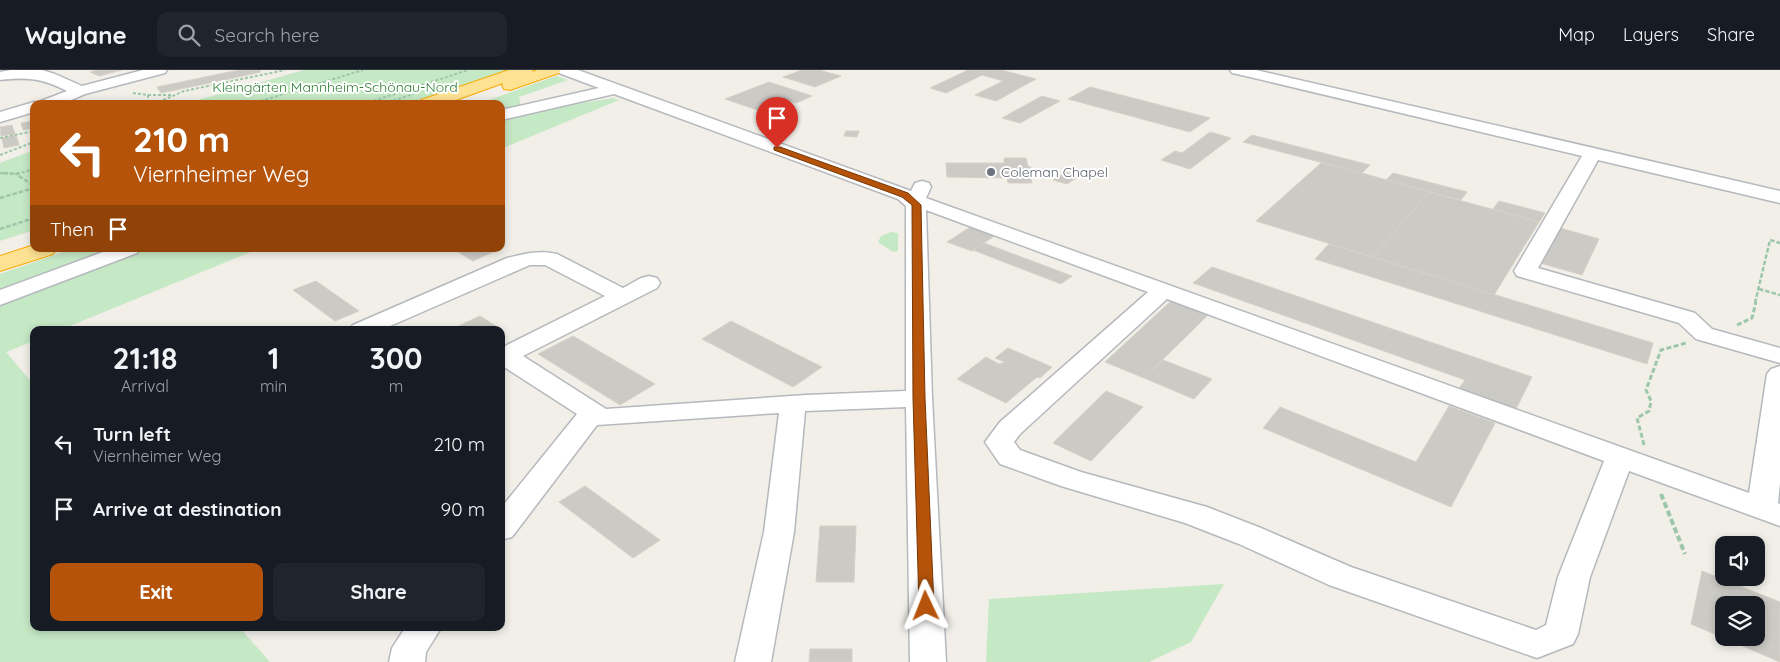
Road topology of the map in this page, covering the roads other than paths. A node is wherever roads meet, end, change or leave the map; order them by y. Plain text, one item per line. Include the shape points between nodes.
1 (160, 70) edge
2 (525, 70) edge
3 (1237, 70) edge
4 (1291, 70) edge
5 (549, 71) edge
6 (572, 73) edge
7 (0, 76) edge
8 (1276, 80) junction
9 (615, 89) junction
10 (80, 91) junction
11 (57, 100) edge
12 (439, 100) edge
13 (468, 100) edge
14 (30, 109) edge
15 (505, 114) edge
16 (0, 117) edge
17 (1592, 154) junction
18 (919, 194) junction
19 (1780, 197) edge
20 (30, 240) edge
21 (1061, 240) dead end
22 (0, 250) edge
23 (35, 252) edge
24 (122, 252) edge
25 (0, 264) edge
26 (648, 283) dead end
27 (1164, 290) junction
28 (622, 296) junction
29 (0, 298) edge
30 (370, 326) edge
31 (505, 356) edge
32 (1780, 356) edge
33 (505, 358) edge
34 (1780, 374) edge
35 (919, 398) junction
36 (793, 404) junction
37 (592, 413) junction
38 (1620, 457) junction
39 (1771, 512) edge
40 (505, 524) edge
41 (422, 631) edge
42 (407, 662) edge
43 (753, 662) edge
44 (928, 662) edge

1 - 10 street
2 - 12 highway
3 - 8 street
4 - 8 street
5 - 13 highway
6 - 9 street
7 - 10 street via 40,71
8 - 17 street
9 - 15 street
9 - 18 street via 905,195
10 - 11 street
14 - 16 street
17 - 19 street
17 - 32 street via 1516,284 1654,326 1708,335
18 - 21 street
18 - 27 street via 930,204
18 - 35 street
20 - 22 highway
23 - 25 highway
24 - 29 street
26 - 28 street
27 - 38 street
27 - 38 street via 1010,428 999,442 1010,456 1071,479 1196,515 1340,576 1537,644 1561,634 1574,577
28 - 30 street via 549,259 529,259
28 - 31 street
33 - 37 street
34 - 39 street
35 - 36 street
35 - 44 street
36 - 37 street via 610,418
36 - 43 street via 779,532
37 - 40 street
38 - 39 street
41 - 42 street via 411,644

